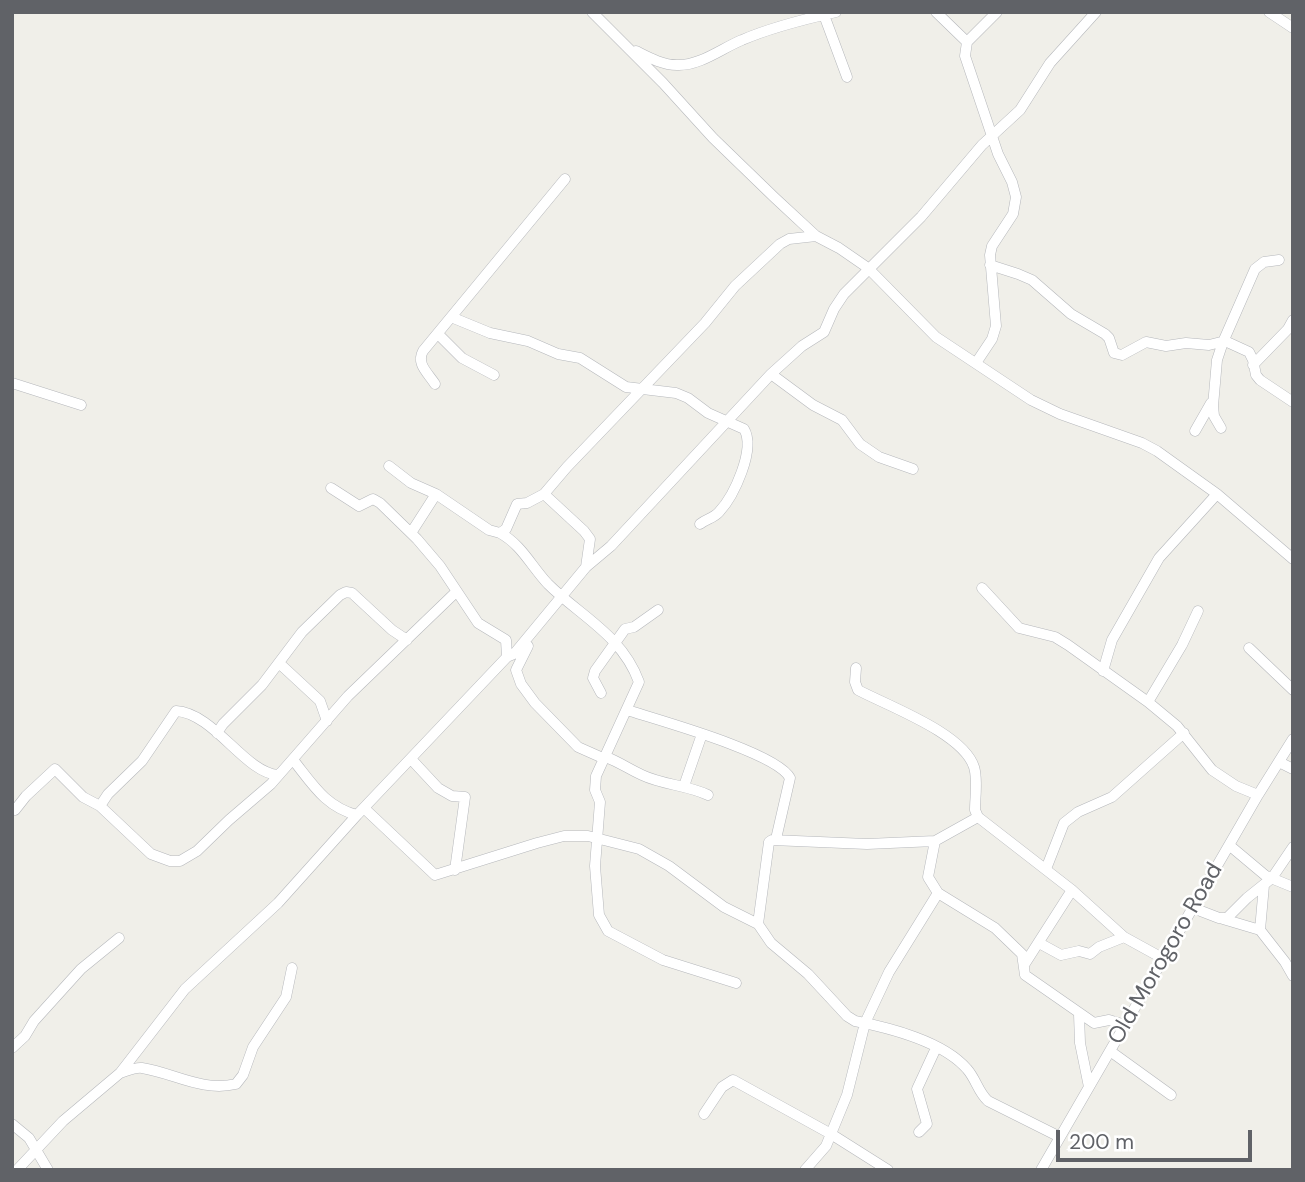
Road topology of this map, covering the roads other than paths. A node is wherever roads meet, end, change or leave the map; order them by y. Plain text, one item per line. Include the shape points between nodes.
1 (592, 12) edge
2 (611, 12) edge
3 (936, 12) edge
4 (997, 12) edge
5 (1096, 12) edge
6 (1269, 12) edge
7 (831, 13) edge
8 (601, 22) junction
9 (1293, 27) edge
10 (967, 42) junction
11 (629, 48) junction
12 (847, 77) dead end
13 (993, 135) junction
14 (565, 179) dead end
15 (816, 236) junction
16 (1279, 260) dead end
17 (990, 265) junction
18 (868, 268) junction
19 (451, 317) junction
20 (1293, 320) edge
21 (438, 334) junction
22 (1281, 335) junction
23 (1293, 338) edge
24 (1223, 342) junction
25 (976, 363) junction
26 (1254, 365) junction
27 (771, 374) junction
28 (494, 375) dead end
29 (12, 383) edge
30 (435, 384) dead end
31 (642, 388) junction
32 (1213, 399) junction
33 (1293, 402) edge
34 (81, 405) dead end
35 (727, 420) junction
36 (1221, 428) dead end
37 (1195, 431) dead end
38 (389, 466) dead end
39 (913, 469) dead end
40 (331, 488) dead end
41 (436, 494) junction
42 (544, 494) junction
43 (1217, 495) junction
44 (700, 524) dead end
45 (411, 533) junction
46 (499, 533) junction
47 (1293, 559) edge
48 (586, 567) junction
49 (982, 589) dead end
50 (456, 592) junction
51 (564, 597) junction
52 (658, 610) dead end
53 (1198, 611) dead end
54 (407, 640) junction
55 (615, 643) junction
56 (1250, 648) dead end
57 (507, 657) junction
58 (279, 663) junction
59 (856, 668) dead end
60 (1103, 671) junction
61 (1293, 690) edge
62 (601, 692) dead end
63 (1148, 702) junction
64 (627, 710) junction
65 (327, 720) junction
66 (217, 733) junction
67 (702, 733) junction
68 (1184, 733) junction
69 (1293, 739) edge
70 (605, 758) junction
71 (411, 760) junction
72 (294, 761) junction
73 (1279, 762) junction
74 (1293, 769) edge
75 (278, 775) junction
76 (684, 786) junction
77 (1258, 794) junction
78 (708, 796) dead end
79 (100, 806) junction
80 (15, 810) dead end
81 (361, 812) junction
82 (978, 817) junction
83 (598, 838) junction
84 (776, 839) junction
85 (935, 841) junction
86 (1229, 845) junction
87 (1293, 847) edge
88 (1046, 869) junction
89 (455, 870) junction
90 (1268, 882) junction
91 (1293, 887) edge
92 (1072, 890) junction
93 (938, 893) junction
94 (1193, 908) junction
95 (1223, 919) junction
96 (758, 924) junction
97 (1260, 930) junction
98 (1124, 936) junction
99 (119, 938) dead end
100 (1039, 943) junction
101 (1164, 959) junction
102 (1024, 965) junction
103 (292, 968) dead end
104 (1293, 976) edge
105 (736, 983) dead end
106 (1079, 1014) junction
107 (865, 1023) junction
108 (1125, 1025) junction
109 (12, 1048) edge
110 (936, 1048) junction
111 (1110, 1051) junction
112 (120, 1073) junction
113 (1089, 1087) junction
114 (1171, 1096) dead end
115 (704, 1114) dead end
116 (12, 1124) edge
117 (919, 1132) dead end
118 (833, 1136) junction
119 (1060, 1137) junction
120 (34, 1149) junction
121 (17, 1170) edge
122 (48, 1170) edge
123 (805, 1170) edge
124 (888, 1170) edge
125 (1041, 1170) edge

1 - 8 street
2 - 8 street
3 - 10 street
4 - 10 street
5 - 13 street via 1050,63 1020,110
6 - 9 street
7 - 11 street via 776,27 683,65
7 - 12 street
8 - 11 street
10 - 13 street via 965,56
11 - 15 street via 713,138
13 - 17 street via 1012,182 1016,207 992,246
13 - 18 street via 921,217
14 - 19 street
15 - 18 street
15 - 31 street via 780,244 734,286
16 - 24 street via 1264,261 1255,269
17 - 24 street via 1032,280 1071,314 1110,338 1118,355 1146,342 1166,346
17 - 25 street via 996,326
18 - 25 street via 936,337
18 - 27 street via 834,309 824,332
19 - 21 street
19 - 31 street via 580,358 621,385
20 - 22 street
21 - 28 street via 462,358
21 - 30 street via 420,358
22 - 23 street
22 - 26 street
24 - 26 street via 1249,352
24 - 32 street
25 - 43 street via 1060,414 1157,451
26 - 33 street via 1260,380
27 - 35 street
27 - 39 street via 842,420 860,444 878,457
29 - 34 street
31 - 35 street via 676,393
31 - 42 street
32 - 36 street
32 - 37 street
35 - 44 street via 748,436 746,463 724,506
35 - 48 street via 611,546
38 - 41 street
40 - 45 street via 359,506 376,500
41 - 45 street
41 - 46 street
42 - 46 street via 517,504 506,529
42 - 48 street via 590,539
43 - 47 street
43 - 60 street via 1159,558 1112,640
45 - 50 street
46 - 51 street via 518,545
48 - 51 street
49 - 60 street via 1019,628 1055,637
50 - 54 street
50 - 57 street via 478,623 506,640
51 - 55 street
51 - 57 street
51 - 70 street via 526,648 516,670 535,702 578,747
52 - 55 street via 627,627
53 - 63 street
54 - 58 street via 346,592 302,632
54 - 65 street
55 - 62 street via 593,676
55 - 64 street via 639,682
56 - 61 street
57 - 71 street
58 - 65 street via 320,701
58 - 66 street
59 - 82 street via 858,690 917,718 970,759
60 - 63 street
63 - 68 street
64 - 67 street
64 - 70 street
65 - 72 street
66 - 75 street via 262,769
66 - 79 street via 189,714 172,713 142,761
67 - 76 street
67 - 84 street via 787,770 790,778
68 - 77 street via 1212,770
68 - 88 street via 1112,797 1064,823
69 - 73 street, Old Morogoro Road
70 - 76 street via 645,777
70 - 83 street via 595,785 600,802
71 - 81 street
71 - 89 street via 438,788 465,797
72 - 75 street
72 - 81 street via 340,810
73 - 74 street
73 - 77 street, Old Morogoro Road
75 - 79 street via 197,851 180,861 151,854
76 - 78 street
77 - 86 street, Old Morogoro Road
79 - 80 street via 83,797 55,769
81 - 89 street via 435,875
81 - 112 street via 278,903 185,989
82 - 85 street
82 - 88 street
83 - 89 street via 564,836
83 - 96 street via 650,855 724,907
83 - 105 street via 599,915 608,932 663,960
84 - 85 street via 867,845
84 - 96 street via 769,842
85 - 93 street via 928,877
86 - 90 street
86 - 94 street, Old Morogoro Road
87 - 90 street
88 - 92 street
90 - 91 street
90 - 95 street
90 - 97 street
92 - 98 street
92 - 100 street
93 - 102 street via 995,928 1022,954
93 - 107 street via 889,972
94 - 95 street
94 - 101 street, Old Morogoro Road
95 - 97 street
96 - 107 street via 771,943 847,1016
97 - 104 street
98 - 100 street via 1090,954 1061,955
98 - 101 street
99 - 109 street via 81,970
100 - 102 street
101 - 108 street, Old Morogoro Road
102 - 106 street via 1025,975
103 - 112 street via 283,1003 253,1047 236,1084 200,1084 141,1068
106 - 108 street via 1094,1023 1109,1020
106 - 113 street
107 - 110 street via 905,1033
107 - 118 street
108 - 111 street, Old Morogoro Road
110 - 117 street via 917,1089 927,1124
110 - 119 street via 966,1067 988,1101
111 - 113 street, Old Morogoro Road
111 - 114 street
112 - 120 street
113 - 119 street, Old Morogoro Road
115 - 118 street via 722,1087 733,1080
116 - 120 street via 29,1138
118 - 123 street
118 - 124 street
119 - 125 street, Old Morogoro Road
120 - 121 street
120 - 122 street

